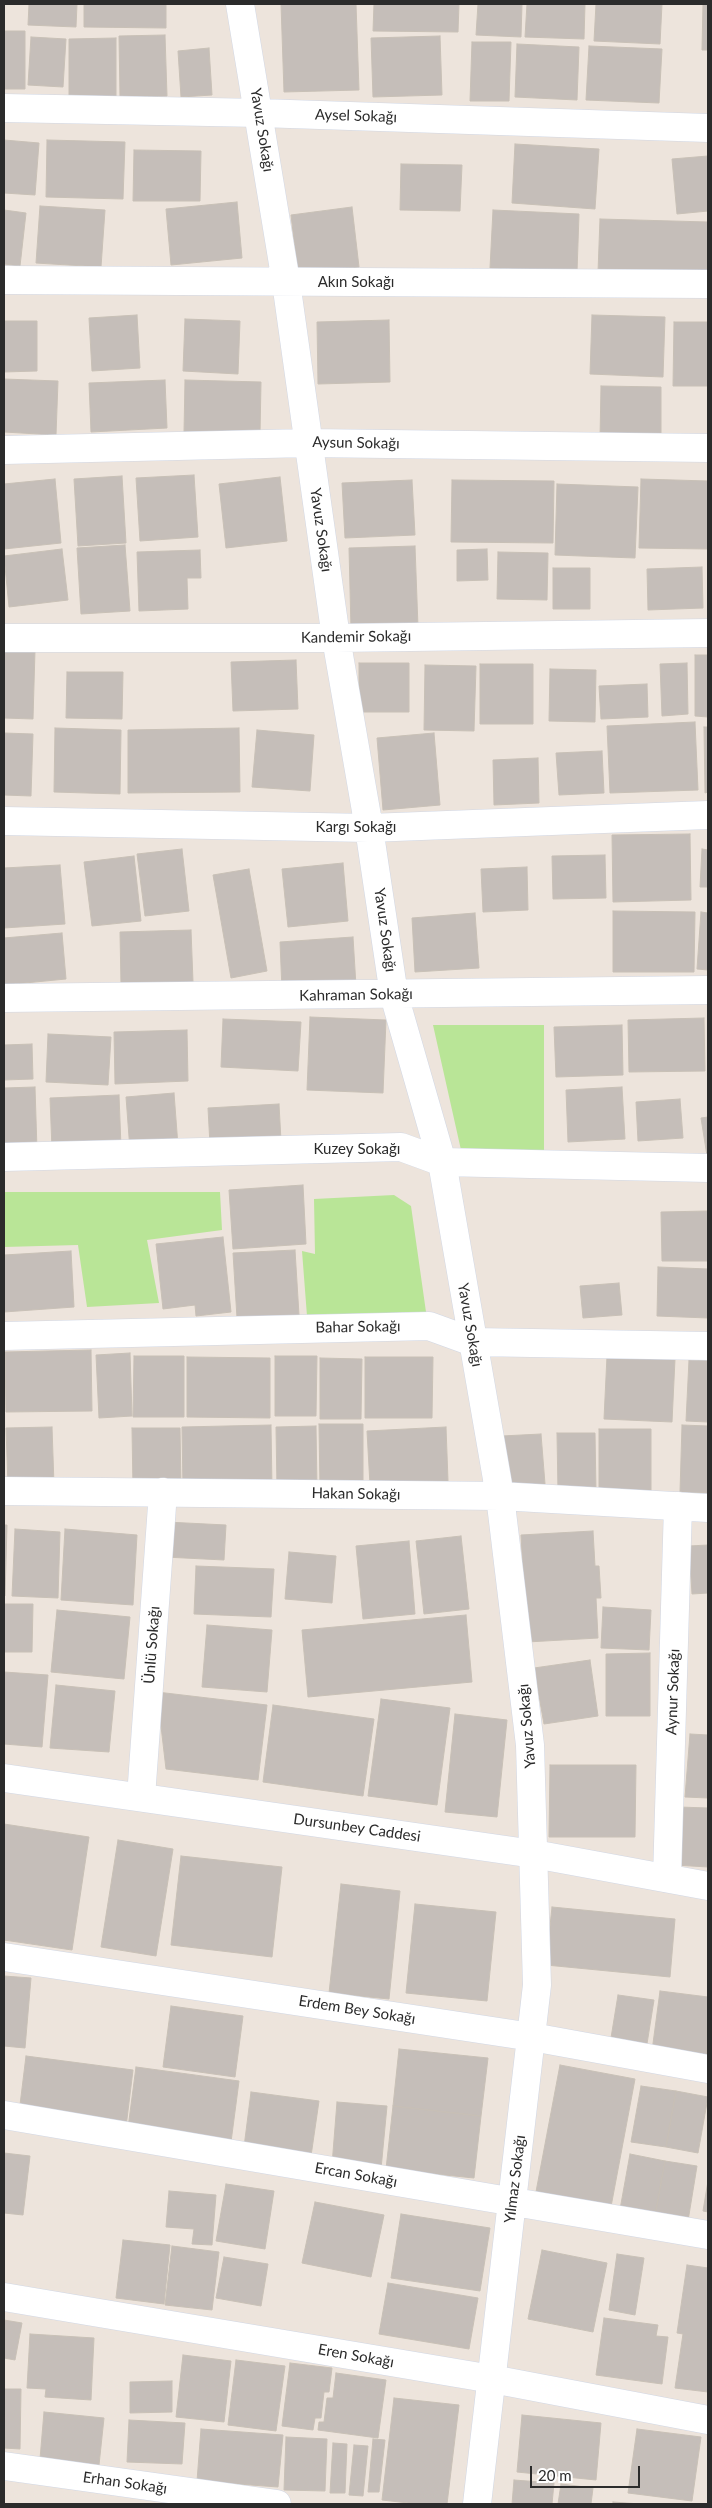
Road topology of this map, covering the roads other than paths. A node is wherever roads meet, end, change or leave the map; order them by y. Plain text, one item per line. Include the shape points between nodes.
1 (240, 4) edge
2 (4, 108) edge
3 (260, 113) junction
4 (708, 128) edge
5 (4, 280) edge
6 (286, 282) junction
7 (708, 284) edge
8 (308, 442) junction
9 (708, 448) edge
10 (4, 450) edge
11 (708, 632) edge
12 (4, 638) edge
13 (336, 638) junction
14 (708, 816) edge
15 (4, 821) edge
16 (369, 828) junction
17 (708, 990) edge
18 (394, 995) junction
19 (4, 998) edge
20 (4, 1157) edge
21 (442, 1162) junction
22 (708, 1168) edge
23 (4, 1336) edge
24 (473, 1342) junction
25 (708, 1346) edge
26 (4, 1490) edge
27 (163, 1492) junction
28 (500, 1496) junction
29 (678, 1506) junction
30 (708, 1508) edge
31 (4, 1778) edge
32 (141, 1797) junction
33 (534, 1854) junction
34 (667, 1878) junction
35 (708, 1886) edge
36 (4, 1958) edge
37 (532, 2037) junction
38 (708, 2069) edge
39 (4, 2115) edge
40 (513, 2202) junction
41 (708, 2235) edge
42 (4, 2297) edge
43 (492, 2379) junction
44 (708, 2420) edge
45 (4, 2466) edge
46 (277, 2504) edge
47 (477, 2504) edge

1 - 3 street, Yavuz Sokağı
2 - 3 street, Aysel Sokağı
3 - 4 street, Aysel Sokağı
3 - 6 street, Yavuz Sokağı
5 - 6 street, Akın Sokağı
6 - 7 street, Akın Sokağı
6 - 8 street, Yavuz Sokağı
8 - 9 street, Aysun Sokağı
8 - 10 street, Aysun Sokağı
8 - 13 street, Yavuz Sokağı
11 - 13 street, Kandemir Sokağı
12 - 13 street, Kandemir Sokağı
13 - 16 street, Yavuz Sokağı
14 - 16 street, Kargı Sokağı
15 - 16 street, Kargı Sokağı
16 - 18 street, Yavuz Sokağı
17 - 18 street, Kahraman Sokağı
18 - 19 street, Kahraman Sokağı
18 - 21 street, Yavuz Sokağı
20 - 21 street, Kuzey Sokağı via 401,1147
21 - 22 street, Kuzey Sokağı
21 - 24 street, Yavuz Sokağı
23 - 24 street, Bahar Sokağı via 430,1326
24 - 25 street, Bahar Sokağı
24 - 28 street, Yavuz Sokağı
26 - 27 street, Hakan Sokağı
27 - 28 street, Hakan Sokağı
27 - 32 street, Ünlü Sokağı
28 - 29 street, Hakan Sokağı
28 - 33 street, Yavuz Sokağı via 530,1745
29 - 30 street, Hakan Sokağı
29 - 34 street, Aynur Sokağı
31 - 32 street, Dursunbey Caddesi
32 - 33 street, Dursunbey Caddesi
33 - 34 street, Dursunbey Caddesi
33 - 37 street, Yılmaz Sokağı via 537,1985
34 - 35 street, Dursunbey Caddesi
36 - 37 street, Erdem Bey Sokağı
37 - 38 street, Erdem Bey Sokağı
37 - 40 street, Yılmaz Sokağı
39 - 40 street, Ercan Sokağı
40 - 41 street, Ercan Sokağı
40 - 43 street, Yılmaz Sokağı
42 - 43 street, Eren Sokağı
43 - 44 street, Eren Sokağı
43 - 47 street, Yılmaz Sokağı
45 - 46 street, Erhan Sokağı

